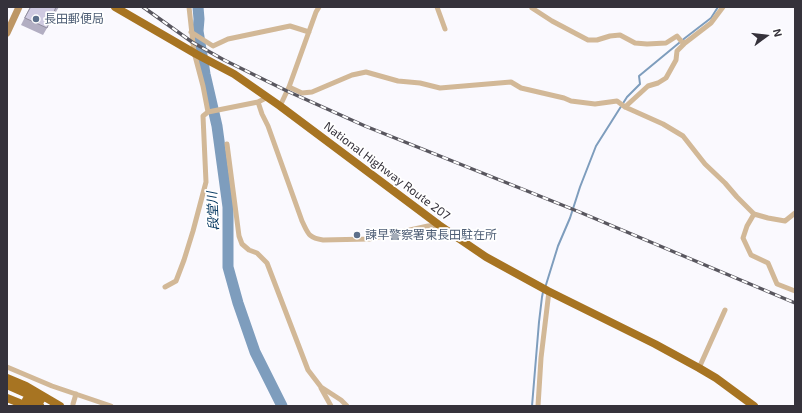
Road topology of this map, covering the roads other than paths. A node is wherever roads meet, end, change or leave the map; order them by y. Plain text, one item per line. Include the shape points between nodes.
1 (19, 7) edge
2 (115, 7) edge
3 (189, 7) edge
4 (319, 7) edge
5 (438, 7) edge
6 (723, 7) edge
7 (532, 8) edge
8 (445, 29) dead end
9 (309, 32) junction
10 (7, 33) edge
11 (192, 33) junction
12 (683, 42) junction
13 (195, 53) junction
14 (289, 87) junction
15 (268, 98) junction
16 (258, 102) junction
17 (280, 106) junction
18 (625, 107) junction
19 (208, 112) junction
20 (227, 144) dead end
21 (795, 213) edge
22 (754, 214) junction
23 (439, 226) junction
24 (165, 287) dead end
25 (546, 290) junction
26 (795, 291) edge
27 (725, 310) dead end
28 (7, 367) edge
29 (699, 368) junction
30 (7, 378) edge
31 (7, 385) edge
32 (321, 387) junction
33 (7, 390) edge
34 (76, 394) junction
35 (7, 398) edge
36 (73, 404) dead end
37 (27, 406) edge
38 (40, 406) edge
39 (54, 406) edge
40 (60, 406) edge
41 (111, 406) edge
42 (331, 406) edge
43 (347, 406) edge
44 (538, 406) edge
45 (754, 406) edge

1 - 10 main road
2 - 13 highway, National Highway Route 207
3 - 11 street
4 - 9 street
5 - 8 street
6 - 12 street via 711,23
7 - 12 street via 588,40 620,35 635,43 647,44 666,43 677,36
9 - 11 street via 290,26 228,39 213,46
9 - 14 street
11 - 13 street
12 - 18 street via 666,78 648,86
13 - 15 highway, National Highway Route 207 via 234,74
13 - 19 street
14 - 17 street
14 - 18 street via 302,93 312,92 352,75 366,72 398,82 420,82 440,88 511,82 521,88 570,101 595,104 617,101
15 - 16 street
15 - 17 highway, National Highway Route 207
16 - 19 street
16 - 23 street via 302,221 310,236 323,240 369,239 428,226
17 - 23 highway, National Highway Route 207
18 - 22 street via 684,136 705,164
19 - 24 street via 203,116 206,182 176,281
20 - 32 street via 242,244 267,263 308,370
21 - 22 street via 785,220
22 - 26 street via 743,238 751,255 768,263 777,284
23 - 25 highway, National Highway Route 207 via 486,257
25 - 29 highway, National Highway Route 207
25 - 44 street
27 - 29 street
28 - 34 street
29 - 45 highway, National Highway Route 207
30 - 40 highway
31 - 39 highway
32 - 42 street
32 - 43 street
33 - 38 highway
34 - 36 street
34 - 41 street
35 - 37 highway

